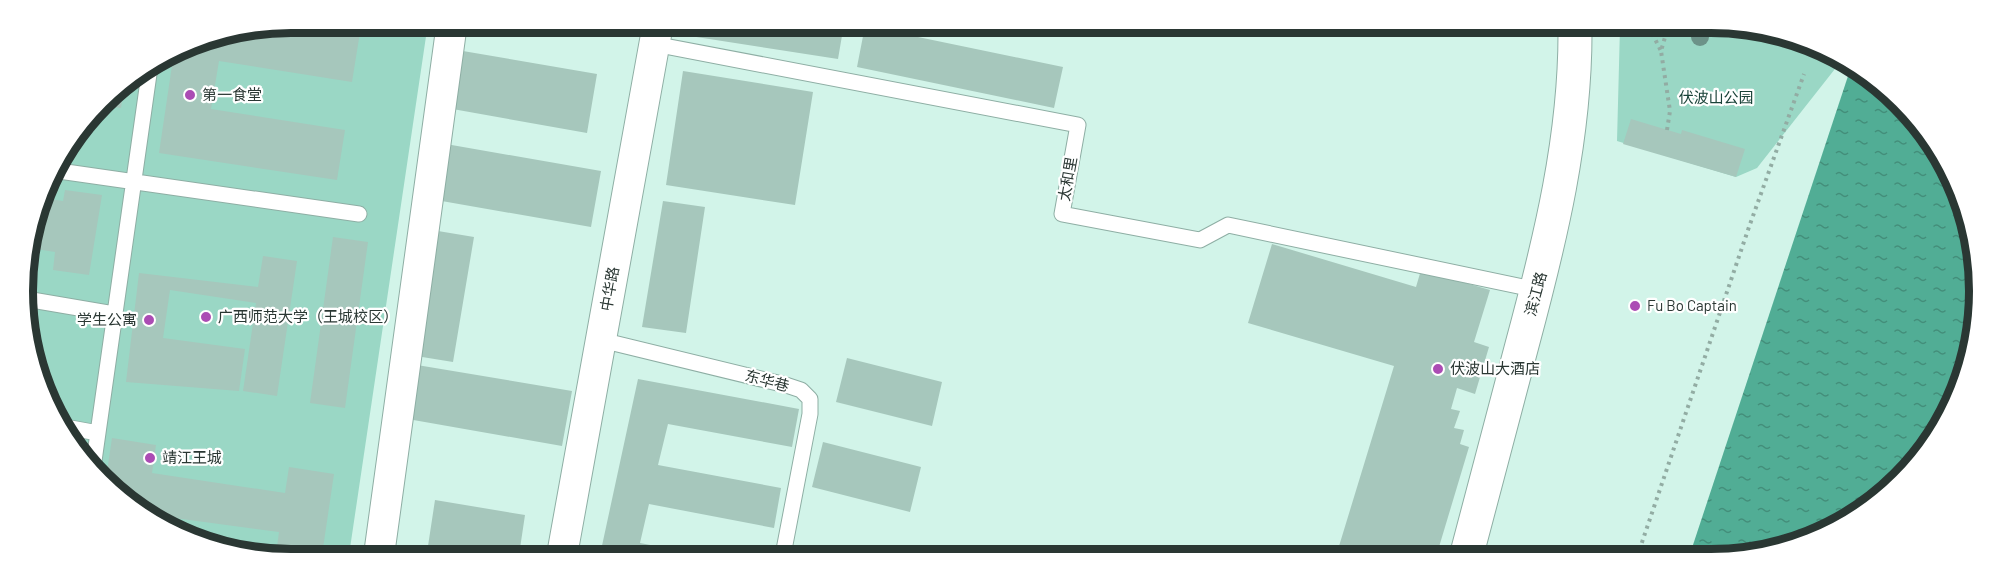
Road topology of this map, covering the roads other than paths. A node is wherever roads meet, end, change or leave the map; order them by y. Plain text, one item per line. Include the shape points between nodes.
1 (451, 33) edge
2 (1575, 33) edge
3 (656, 34) edge
4 (149, 76) edge
5 (63, 172) edge
6 (133, 182) junction
7 (359, 214) dead end
8 (1537, 290) junction
9 (33, 299) edge
10 (114, 314) junction
11 (601, 340) junction
12 (73, 429) edge
13 (98, 433) junction
14 (94, 458) edge
15 (381, 549) edge
16 (563, 549) edge
17 (784, 549) edge
18 (1468, 549) edge

1 - 15 street
2 - 8 main road, 滨江路 via 1576,71 1565,156
3 - 8 lane, 太和里 via 1078,124 1062,214 1200,240 1228,225
3 - 11 street, 中华路
4 - 6 lane
5 - 6 lane
6 - 7 lane
6 - 10 lane
8 - 18 main road, 滨江路
9 - 10 lane
10 - 13 lane
11 - 16 street, 中华路
11 - 17 lane, 东华巷 via 786,385 801,390 810,399
12 - 13 lane
13 - 14 lane

